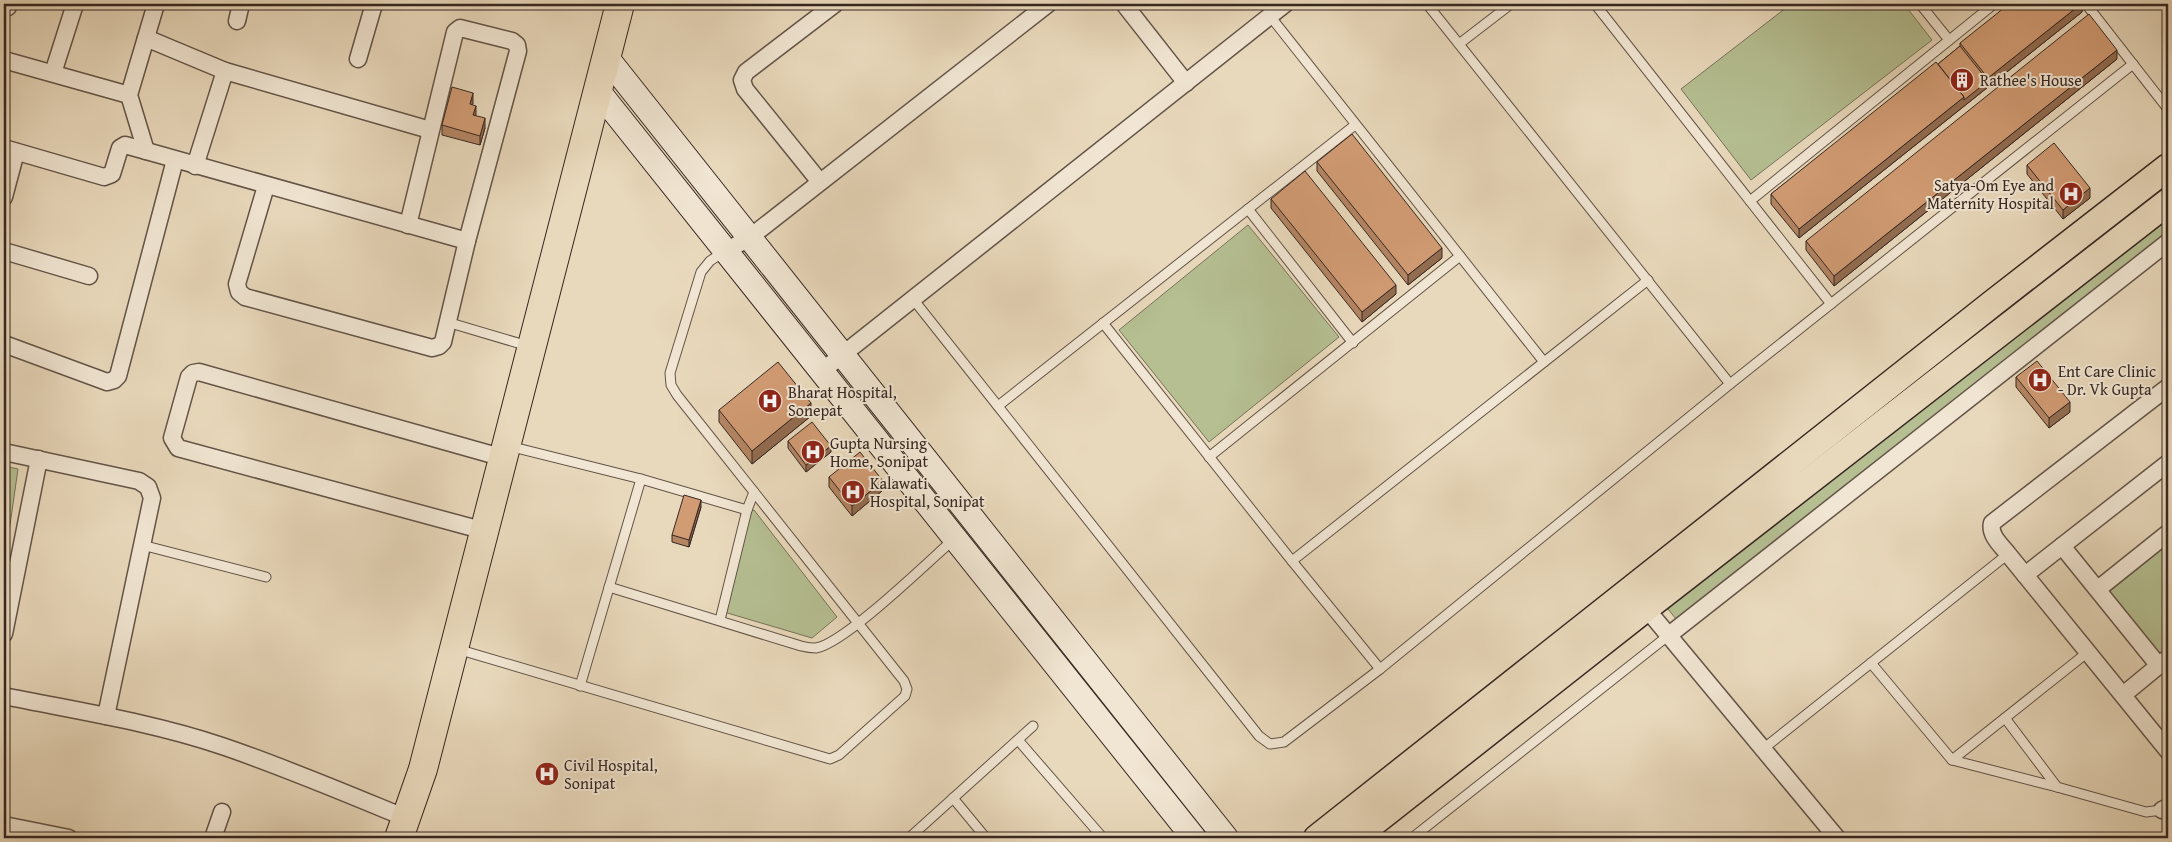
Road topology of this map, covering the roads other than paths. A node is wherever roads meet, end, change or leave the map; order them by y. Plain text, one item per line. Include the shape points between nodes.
1 (75, 4) edge
2 (156, 4) edge
3 (242, 4) edge
4 (374, 4) edge
5 (620, 4) edge
6 (835, 4) edge
7 (1048, 4) edge
8 (1124, 4) edge
9 (1285, 4) edge
10 (1427, 4) edge
11 (1511, 4) edge
12 (1594, 4) edge
13 (1920, 4) edge
14 (1994, 4) edge
15 (2086, 4) edge
16 (1270, 16) junction
17 (237, 20) dead end
18 (146, 38) junction
19 (1949, 40) junction
20 (1460, 44) junction
21 (607, 58) junction
22 (358, 59) dead end
23 (4, 60) edge
24 (2133, 64) junction
25 (226, 71) junction
26 (53, 73) junction
27 (1186, 83) junction
28 (598, 92) junction
29 (130, 95) junction
30 (2168, 109) edge
31 (1355, 124) junction
32 (430, 130) junction
33 (10, 150) edge
34 (146, 151) junction
35 (175, 160) junction
36 (195, 166) junction
37 (2168, 167) edge
38 (820, 182) junction
39 (266, 186) junction
40 (4, 197) edge
41 (1750, 201) junction
42 (2168, 202) edge
43 (1248, 209) junction
44 (408, 225) junction
45 (749, 238) junction
46 (467, 241) junction
47 (2168, 242) edge
48 (4, 251) edge
49 (726, 251) junction
50 (1460, 256) junction
51 (89, 276) dead end
52 (1648, 280) junction
53 (913, 299) junction
54 (1831, 304) junction
55 (446, 322) junction
56 (1103, 323) junction
57 (1352, 343) junction
58 (4, 344) edge
59 (532, 347) junction
60 (842, 355) junction
61 (1544, 362) junction
62 (822, 371) junction
63 (1730, 384) junction
64 (2168, 387) edge
65 (998, 406) junction
66 (4, 452) edge
67 (505, 452) junction
68 (1209, 458) junction
69 (39, 459) junction
70 (2168, 463) edge
71 (641, 479) junction
72 (754, 492) junction
73 (747, 510) junction
74 (485, 531) junction
75 (956, 538) junction
76 (2166, 538) edge
77 (142, 545) junction
78 (2062, 546) junction
79 (2008, 554) junction
80 (1292, 561) junction
81 (10, 567) edge
82 (2025, 575) junction
83 (266, 577) dead end
84 (609, 587) junction
85 (2098, 589) junction
86 (1639, 599) junction
87 (720, 620) junction
88 (857, 624) junction
89 (4, 634) edge
90 (1669, 635) junction
91 (454, 648) junction
92 (2088, 652) junction
93 (2164, 662) edge
94 (1871, 663) junction
95 (1380, 669) junction
96 (580, 686) junction
97 (2123, 695) junction
98 (4, 696) edge
99 (106, 716) junction
100 (2005, 718) junction
101 (1033, 726) dead end
102 (1018, 740) junction
103 (2165, 742) edge
104 (1763, 749) junction
105 (1952, 760) junction
106 (2057, 787) junction
107 (953, 798) junction
108 (2165, 809) edge
109 (222, 812) dead end
110 (4, 825) edge
111 (402, 828) edge
112 (69, 838) edge
113 (213, 838) edge
114 (909, 838) edge
115 (986, 838) edge
116 (1103, 838) edge
117 (1194, 838) edge
118 (1226, 838) edge
119 (1317, 838) edge
120 (1354, 838) edge
121 (1412, 838) edge
122 (1837, 838) edge

1 - 26 street
2 - 18 street
3 - 17 street
4 - 22 street
5 - 21 highway
6 - 38 street via 746,72 742,80 745,89
7 - 38 street
8 - 27 street
9 - 16 street
10 - 20 lane
11 - 20 lane
12 - 41 lane
13 - 19 lane
14 - 19 lane
15 - 24 lane
16 - 27 street
16 - 31 lane
18 - 25 street
18 - 29 street
19 - 41 lane
20 - 52 lane
21 - 28 highway
21 - 45 street
23 - 26 street
24 - 30 lane
24 - 54 lane
25 - 32 street
25 - 36 street
26 - 29 street
27 - 53 street
28 - 49 street
28 - 59 highway
29 - 34 street
31 - 43 lane
31 - 50 lane
32 - 44 street
32 - 46 street via 457,30 460,28 517,45
33 - 34 street via 104,177 112,174 122,146
33 - 40 street
34 - 35 street
35 - 36 street
35 - 58 street via 118,376 107,382
36 - 39 street
37 - 86 main road via 1993,303
38 - 45 street
39 - 44 street
39 - 55 street via 237,284 245,297 432,348 443,342
41 - 54 lane
42 - 86 main road
43 - 56 lane
43 - 57 lane
44 - 46 street
45 - 49 street
45 - 60 street
46 - 55 street
47 - 90 street
48 - 51 street
49 - 62 street
49 - 72 lane via 710,261 701,272 670,379 676,395
50 - 57 lane
50 - 61 lane
52 - 61 lane
52 - 63 lane
53 - 60 street
53 - 65 lane
54 - 63 lane
55 - 59 lane
56 - 65 lane
56 - 68 lane
57 - 68 lane
59 - 67 highway
60 - 62 street
60 - 118 street
61 - 80 lane
62 - 75 street
63 - 95 lane
64 - 79 street via 1992,523 1993,534
65 - 95 lane via 1259,736 1270,744 1284,742
66 - 69 street
67 - 71 lane
67 - 74 highway
67 - 74 street via 199,372 189,377 172,438 178,448
68 - 80 lane
69 - 77 street via 140,481 148,487 152,498
69 - 81 street
70 - 78 street
71 - 73 lane
71 - 84 lane
72 - 73 lane
72 - 88 lane
73 - 87 lane
74 - 91 highway
75 - 88 lane
75 - 117 street
76 - 85 street
77 - 83 lane
77 - 99 street
78 - 82 street
78 - 85 street
79 - 82 street
79 - 94 lane
80 - 95 lane
81 - 89 street
82 - 92 street
84 - 87 lane
84 - 96 lane
85 - 93 street
86 - 90 street
86 - 119 main road
86 - 120 main road
87 - 88 lane via 800,646 816,648
88 - 96 lane via 907,688 905,696 839,755 830,759
90 - 104 street
90 - 121 lane
91 - 96 lane
91 - 111 highway via 423,769
92 - 97 street
92 - 100 lane
93 - 97 street
94 - 104 lane
94 - 105 lane
97 - 103 street
98 - 99 street
99 - 111 street via 221,746 299,774
100 - 105 lane
100 - 106 lane
101 - 102 lane
102 - 107 lane
102 - 116 lane
104 - 122 street
105 - 106 lane
106 - 108 lane via 2146,812
107 - 114 lane
107 - 115 lane
109 - 113 street
110 - 112 street

